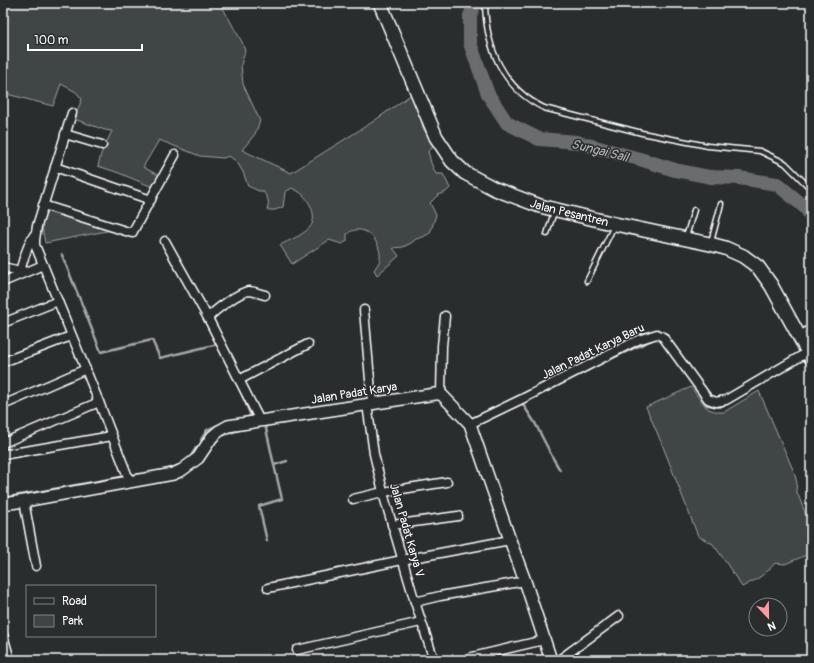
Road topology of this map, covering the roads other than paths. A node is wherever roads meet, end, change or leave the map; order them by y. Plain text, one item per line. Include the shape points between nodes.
1 (380, 3) edge
2 (485, 3) edge
3 (72, 113) dead end
4 (65, 134) junction
5 (102, 144) dead end
6 (175, 155) dead end
7 (55, 167) junction
8 (811, 189) edge
9 (151, 200) junction
10 (721, 204) dead end
11 (43, 205) junction
12 (555, 210) junction
13 (694, 210) dead end
14 (614, 224) junction
15 (35, 234) junction
16 (547, 234) dead end
17 (686, 238) junction
18 (165, 241) dead end
19 (710, 244) junction
20 (43, 265) junction
21 (3, 267) edge
22 (20, 273) junction
23 (587, 281) dead end
24 (3, 282) edge
25 (265, 295) dead end
26 (58, 301) junction
27 (364, 310) dead end
28 (445, 316) dead end
29 (208, 318) junction
30 (3, 324) edge
31 (811, 326) edge
32 (71, 336) junction
33 (798, 336) junction
34 (308, 344) dead end
35 (809, 355) edge
36 (3, 362) edge
37 (86, 369) junction
38 (239, 380) junction
39 (441, 394) junction
40 (100, 402) junction
41 (370, 403) junction
42 (3, 405) edge
43 (260, 421) junction
44 (470, 424) junction
45 (112, 436) junction
46 (3, 443) edge
47 (3, 453) edge
48 (130, 482) junction
49 (447, 482) dead end
50 (383, 492) junction
51 (353, 500) dead end
52 (24, 501) junction
53 (3, 504) edge
54 (458, 516) dead end
55 (392, 525) junction
56 (510, 540) junction
57 (402, 560) junction
58 (36, 566) dead end
59 (525, 581) junction
60 (268, 588) dead end
61 (415, 602) junction
62 (619, 616) dead end
63 (421, 622) junction
64 (3, 635) edge
65 (544, 640) junction
66 (297, 650) dead end
67 (472, 657) dead end
68 (10, 660) edge
69 (434, 660) edge
70 (551, 660) edge
71 (559, 660) edge

1 - 12 main road, Jalan Pesantren via 430,124 452,160 465,173 496,189
2 - 8 lane via 491,43 498,63 513,85 534,103 544,108 642,133 708,146 760,151 785,163
3 - 4 street
4 - 5 street
4 - 7 street
6 - 9 street
7 - 9 street
7 - 11 street
9 - 11 street via 132,233
10 - 19 lane
11 - 15 street
12 - 14 main road, Jalan Pesantren
12 - 16 lane
13 - 17 lane
14 - 17 main road, Jalan Pesantren
14 - 23 lane
15 - 20 street via 35,245
15 - 22 street via 27,247
17 - 19 main road, Jalan Pesantren
18 - 29 street
19 - 33 main road, Jalan Pesantren via 743,256 758,267 771,285
20 - 22 street
20 - 26 street
21 - 22 street
22 - 24 street
25 - 29 street via 244,292 220,306
26 - 30 street
26 - 32 street
27 - 41 street, Jalan Padat Karya V
28 - 39 street
29 - 38 street
31 - 33 lane
32 - 36 street
32 - 37 street
33 - 35 main road, Jalan Pesantren
34 - 38 street
35 - 44 street, Jalan Padat Karya Baru via 726,400 716,402 708,399 663,337 657,334 638,340
37 - 40 street
37 - 42 street
38 - 43 street
39 - 41 street, Jalan Padat Karya
39 - 44 street
40 - 45 street
40 - 46 street
41 - 43 street, Jalan Padat Karya
41 - 50 street, Jalan Padat Karya V via 374,454
43 - 48 street, Jalan Padat Karya via 228,426 219,431 198,458 182,470
44 - 56 street
45 - 47 street
45 - 48 street
48 - 52 street, Jalan Padat Karya
49 - 50 street
50 - 51 street
50 - 55 street, Jalan Padat Karya V
52 - 53 street, Jalan Padat Karya
52 - 58 street
54 - 55 street
55 - 57 street, Jalan Padat Karya V
56 - 57 street
56 - 59 street
57 - 60 street
57 - 61 street, Jalan Padat Karya V
59 - 61 street
59 - 65 street
61 - 63 street, Jalan Padat Karya V
62 - 71 street
63 - 66 street
63 - 69 street, Jalan Padat Karya V
64 - 68 street
65 - 67 street
65 - 70 street

